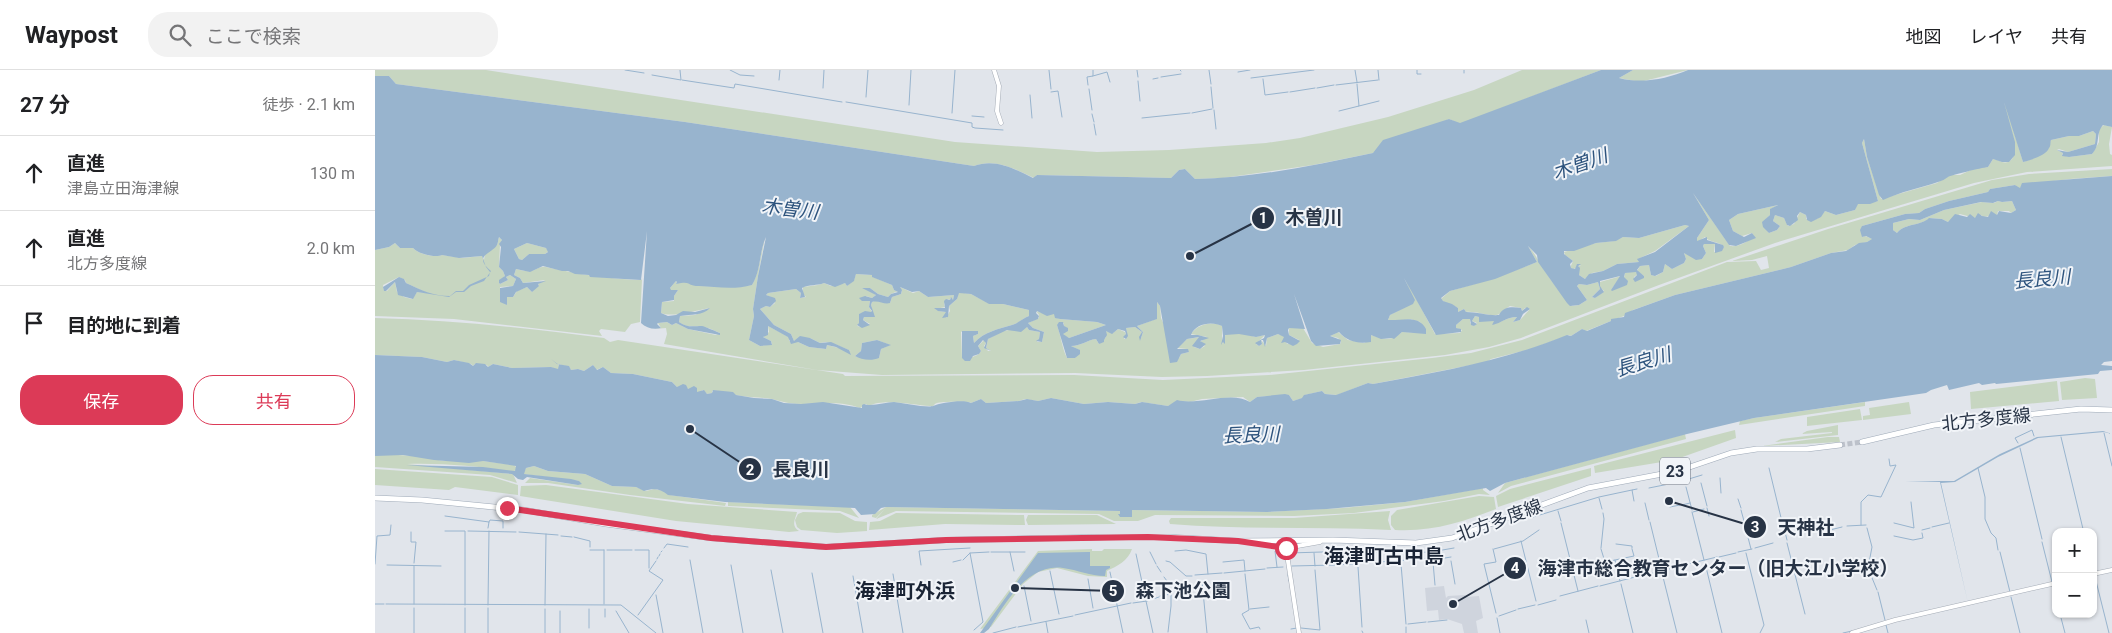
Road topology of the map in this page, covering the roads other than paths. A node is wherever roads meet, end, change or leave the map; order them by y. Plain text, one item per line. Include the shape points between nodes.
1 (994, 70) edge
2 (1001, 123) dead end
3 (2112, 410) edge
4 (1863, 442) tunnel mouth
5 (1840, 445) tunnel mouth
6 (375, 498) edge
7 (1333, 540) junction
8 (1238, 541) junction
9 (1286, 548) junction
10 (2112, 570) edge
11 (2097, 573) edge
12 (2052, 584) edge
13 (1299, 633) edge
14 (1852, 633) edge

1 - 2 main road via 999,86 997,111
3 - 4 main road, 北方多度線 via 2081,409 1934,425
5 - 7 main road, 北方多度線 / 23 via 1731,453 1679,471 1603,484 1569,494 1434,542
6 - 8 main road, 北方多度線 / 23 via 524,510 711,538 826,547 1053,538 1167,537
7 - 8 main road, 北方多度線 / 23
7 - 9 main road
8 - 9 main road
9 - 13 main road
10 - 11 main road
12 - 14 main road

